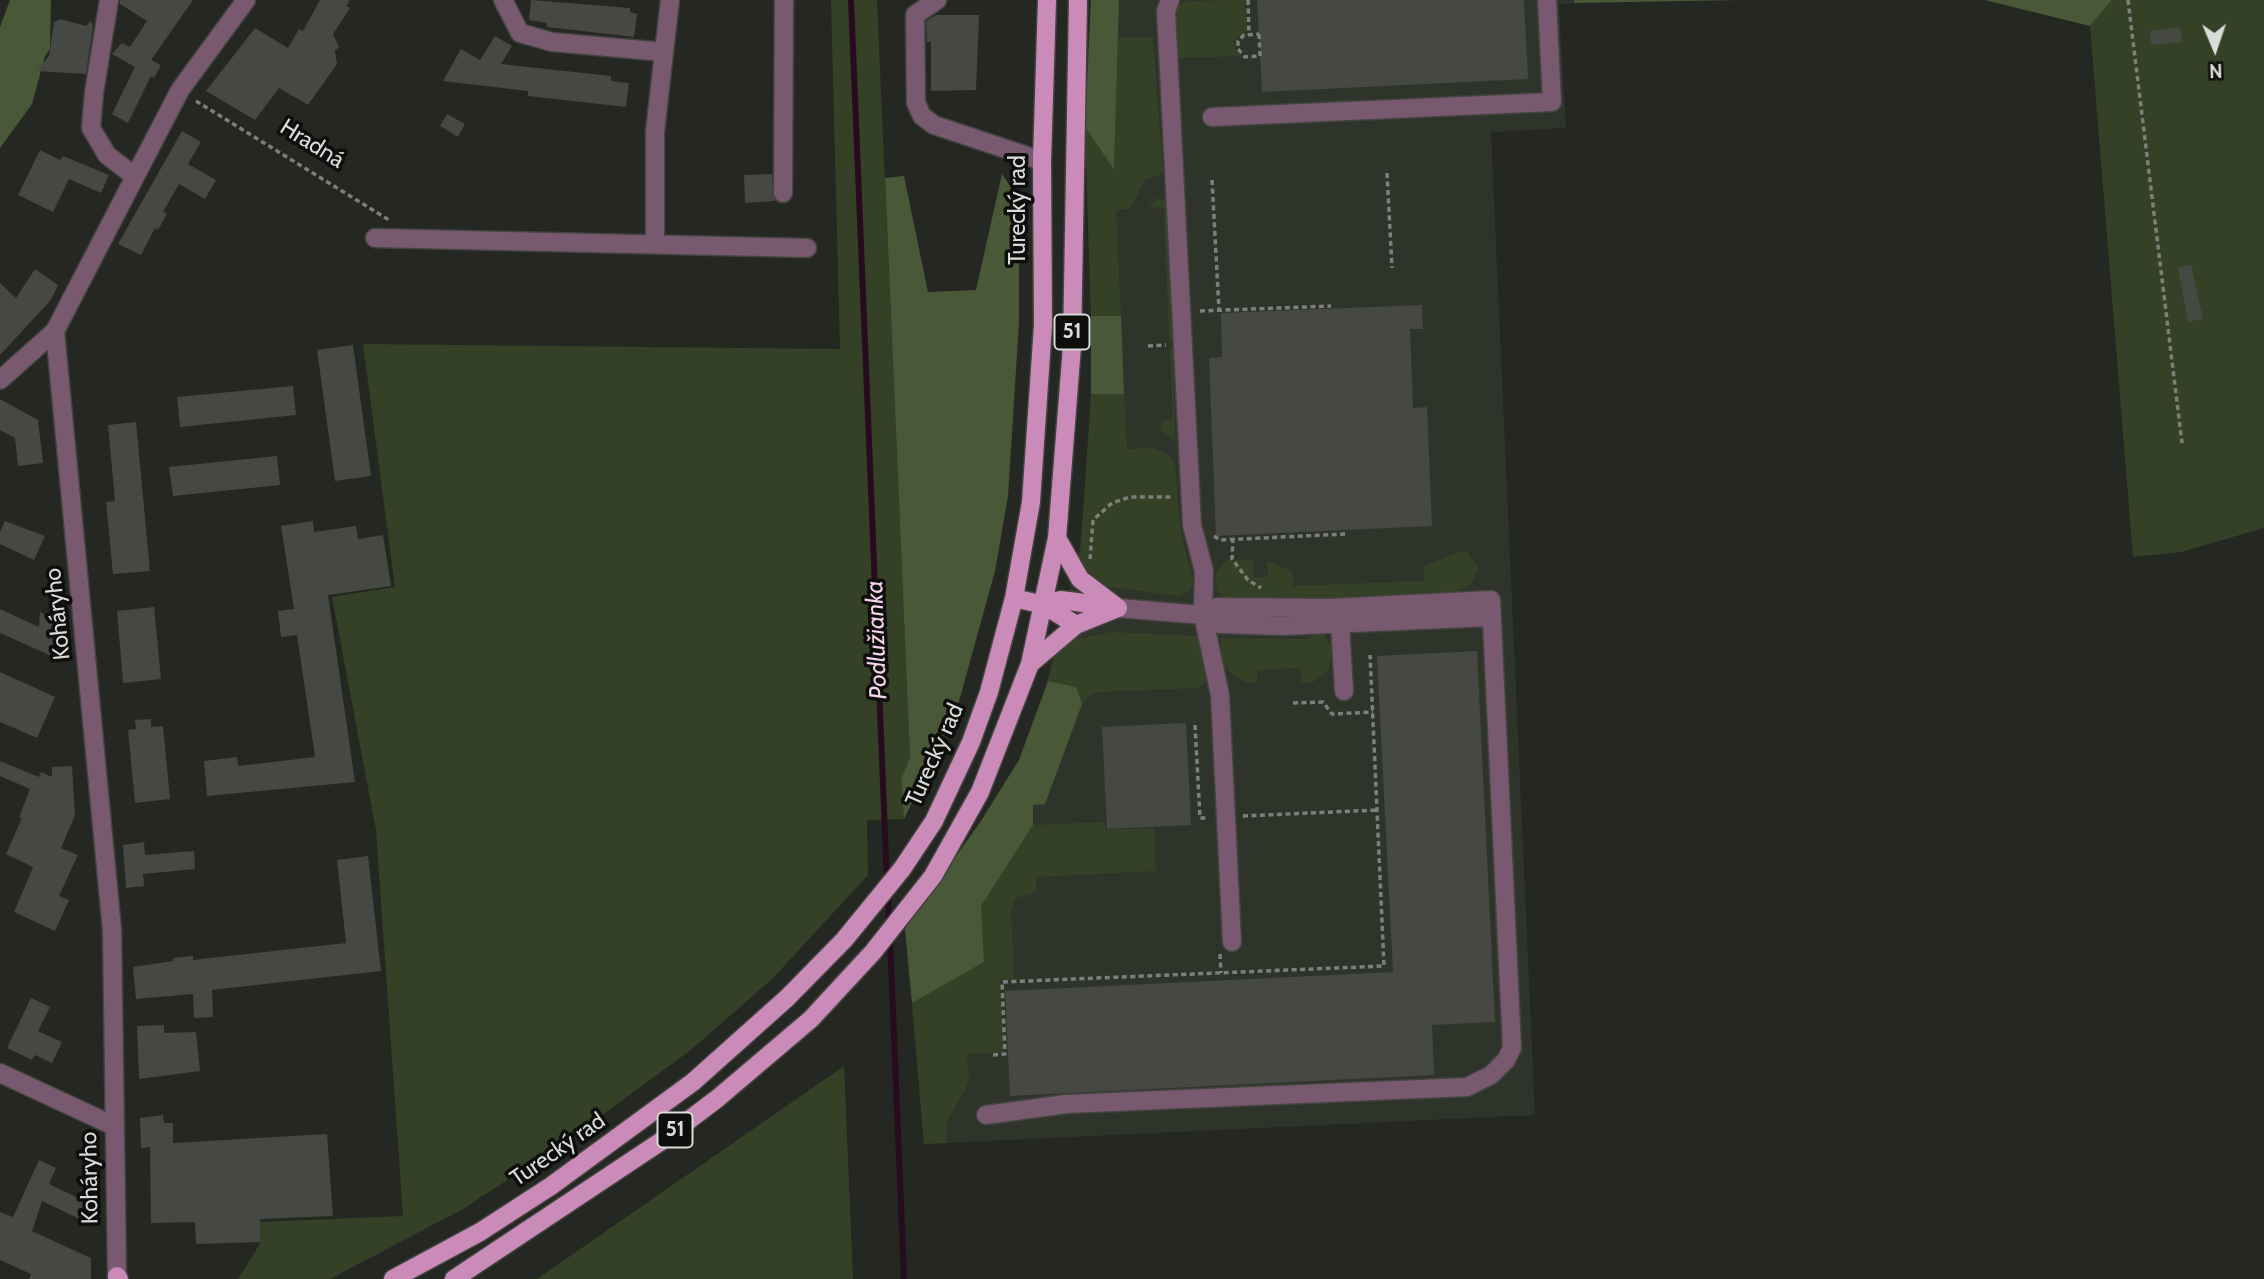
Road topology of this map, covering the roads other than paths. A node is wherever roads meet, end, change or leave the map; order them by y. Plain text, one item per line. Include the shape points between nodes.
1 (109, 0) edge
2 (246, 0) edge
3 (503, 0) edge
4 (670, 0) edge
5 (784, 0) edge
6 (937, 0) edge
7 (1047, 0) edge
8 (1078, 0) edge
9 (1170, 0) edge
10 (1547, 0) edge
11 (664, 52) junction
12 (1212, 117) dead end
13 (1042, 160) junction
14 (133, 175) junction
15 (783, 193) dead end
16 (375, 238) dead end
17 (654, 244) junction
18 (807, 248) dead end
19 (55, 331) junction
20 (0, 380) edge
21 (1057, 538) junction
22 (1014, 598) junction
23 (1044, 605) junction
24 (1118, 608) junction
25 (1331, 608) junction
26 (1491, 609) junction
27 (1203, 615) junction
28 (1340, 624) junction
29 (1076, 625) junction
30 (1030, 664) junction
31 (1344, 691) dead end
32 (1232, 942) dead end
33 (0, 1073) edge
34 (986, 1115) dead end
35 (114, 1126) junction
36 (117, 1278) edge
37 (393, 1279) edge
38 (454, 1279) edge

1 - 14 street via 92,128 107,155
2 - 14 street via 180,90
3 - 11 street via 520,33 552,42
4 - 11 street
5 - 15 street
6 - 13 street via 915,15 916,103 922,116 934,125
7 - 13 main road, Turecký rad / 51
8 - 21 main road, 51 via 1072,345
9 - 27 street via 1166,11 1189,472 1192,525 1204,571
10 - 12 street via 1552,102
11 - 17 street via 655,132
13 - 22 main road, Turecký rad / 51 via 1043,325 1036,436 1031,502
14 - 19 street
16 - 17 street
17 - 18 street
19 - 20 street
19 - 35 street, Koháryho via 112,930
21 - 23 main road, 51
21 - 24 main road via 1080,579
22 - 23 main road
22 - 37 main road, Turecký rad / 51 via 989,692 934,821 902,869 805,980 693,1082 551,1186 480,1233
23 - 24 main road via 1061,600
23 - 29 main road
23 - 30 main road, 51
24 - 27 street
24 - 29 main road
25 - 26 street
25 - 27 street via 1217,607
25 - 28 street
26 - 28 street
26 - 34 street via 1512,1048 1506,1060 1491,1075 1467,1087 1066,1104
27 - 28 street via 1220,624
27 - 32 street via 1220,695
28 - 31 street
29 - 30 main road
30 - 38 main road, 51 via 980,792 933,876 873,952 811,1019 660,1142
33 - 35 street
35 - 36 street, Koháryho

